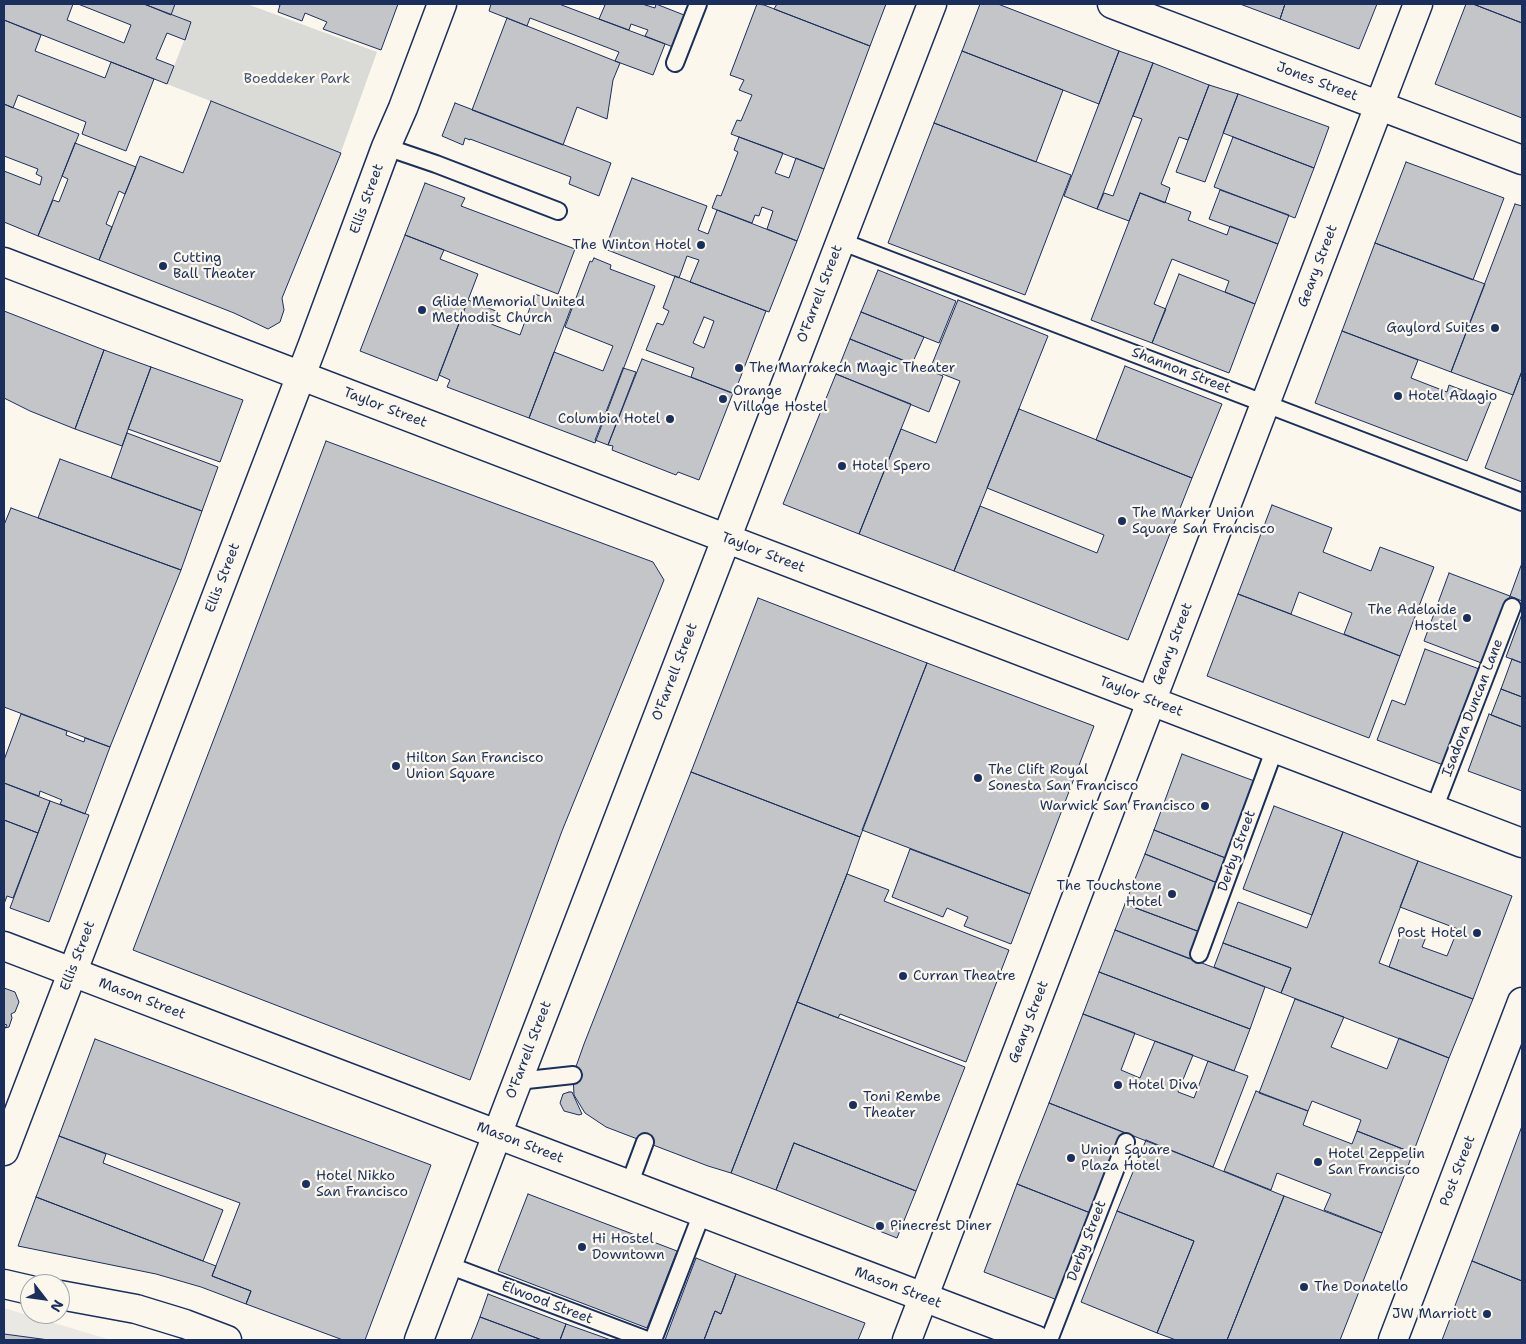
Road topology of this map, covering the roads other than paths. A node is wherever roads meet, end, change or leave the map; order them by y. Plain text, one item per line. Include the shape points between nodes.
1 (442, 4) edge
2 (698, 4) edge
3 (932, 4) edge
4 (1112, 4) edge
5 (1418, 4) edge
6 (675, 63) dead end
7 (1379, 106) junction
8 (386, 148) junction
9 (1522, 160) edge
10 (558, 211) dead end
11 (840, 241) junction
12 (4, 262) edge
13 (300, 376) junction
14 (1265, 403) junction
15 (1522, 502) edge
16 (726, 538) junction
17 (1512, 607) dead end
18 (1152, 701) junction
19 (1275, 748) junction
20 (1434, 809) junction
21 (1522, 843) edge
22 (4, 946) edge
23 (1199, 954) dead end
24 (72, 972) junction
25 (1522, 1002) edge
26 (573, 1075) dead end
27 (518, 1081) junction
28 (497, 1134) junction
29 (645, 1142) dead end
30 (1126, 1142) dead end
31 (4, 1151) edge
32 (629, 1185) junction
33 (702, 1213) junction
34 (448, 1265) junction
35 (4, 1284) edge
36 (20, 1288) edge
37 (70, 1297) edge
38 (924, 1297) junction
39 (227, 1340) edge
40 (419, 1340) edge
41 (647, 1340) edge
42 (653, 1340) edge
43 (907, 1340) edge
44 (1036, 1340) edge
45 (1049, 1340) edge
46 (1393, 1340) edge

1 - 8 main road, Ellis Street
2 - 6 lane
3 - 11 main road, O'Farrell Street
4 - 7 main road, Jones Street
5 - 7 main road, Geary Street
7 - 9 main road, Jones Street
7 - 14 main road, Geary Street
8 - 10 lane
8 - 13 main road, Ellis Street
11 - 14 lane, Shannon Street
11 - 16 main road, O'Farrell Street
12 - 13 main road, Taylor Street
13 - 16 main road, Taylor Street
13 - 24 main road, Ellis Street
14 - 15 lane, Shannon Street
14 - 18 main road, Geary Street
16 - 18 main road, Taylor Street
16 - 27 main road, O'Farrell Street
17 - 20 lane, Isadora Duncan Lane
18 - 19 main road, Taylor Street
18 - 38 main road, Geary Street
19 - 20 main road, Taylor Street
19 - 23 lane, Derby Street
20 - 21 main road, Taylor Street
22 - 24 main road, Mason Street
24 - 28 main road, Mason Street
24 - 31 main road, Ellis Street
25 - 46 main road, Post Street
26 - 27 lane
27 - 28 main road, O'Farrell Street
28 - 32 main road, Mason Street
28 - 34 main road, O'Farrell Street
29 - 32 lane
30 - 45 lane, Derby Street
32 - 33 main road, Mason Street
33 - 38 main road, Mason Street
33 - 42 lane
34 - 40 main road, O'Farrell Street
34 - 41 lane, Elwood Street
35 - 36 main road
37 - 39 main road via 136,1309
38 - 43 main road, Geary Street
38 - 44 main road, Mason Street

